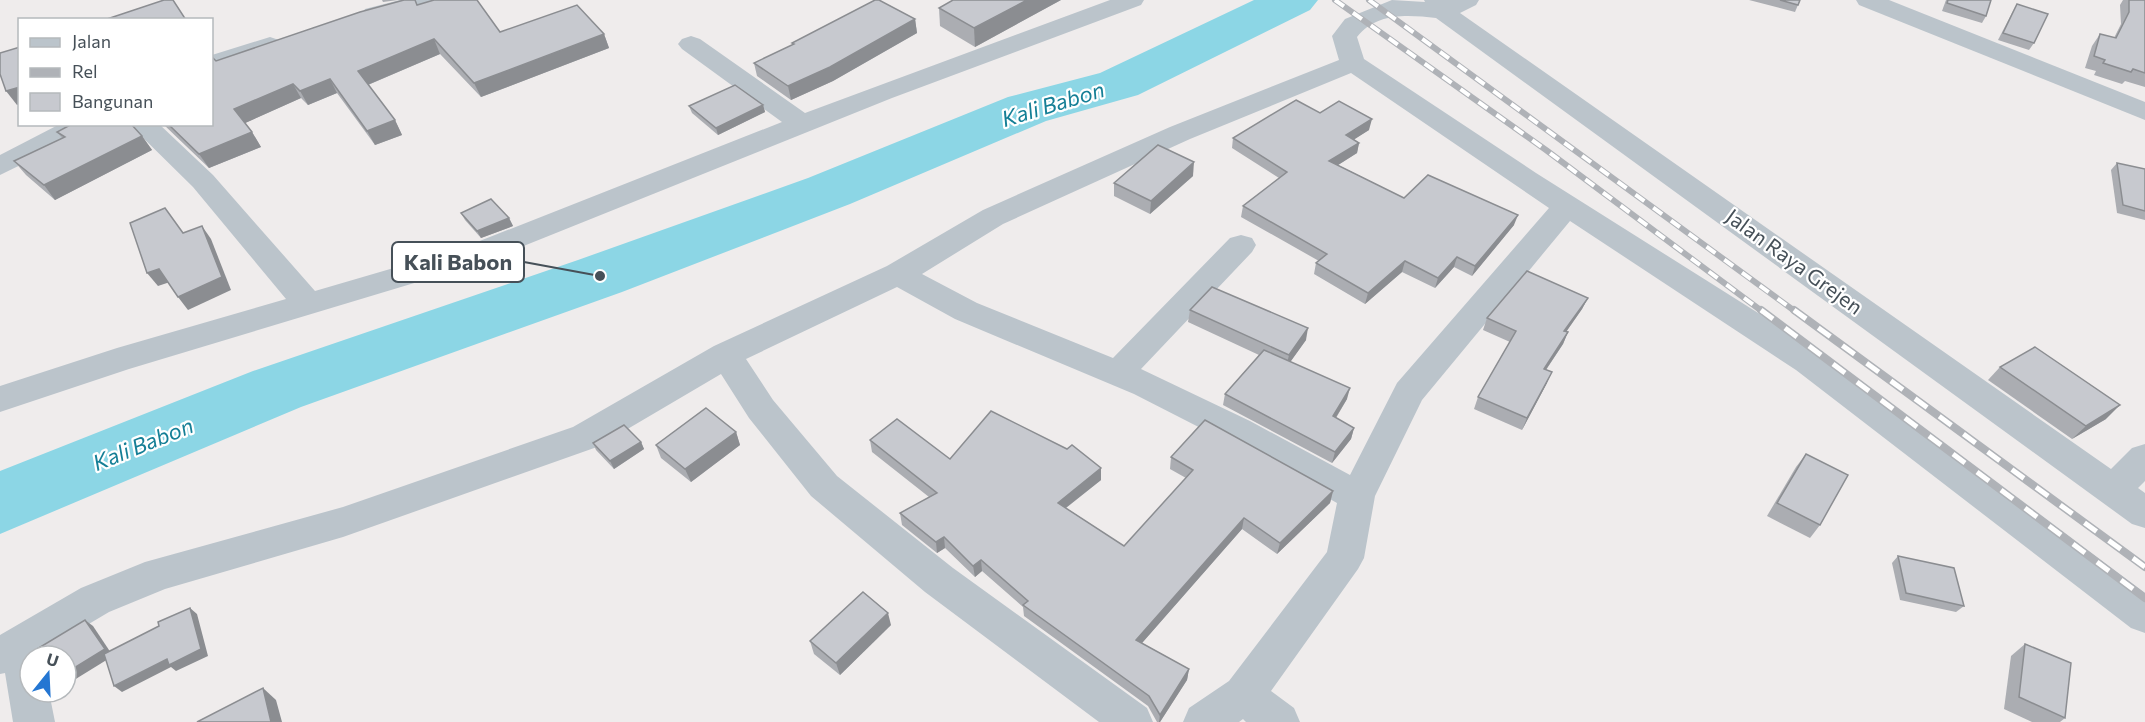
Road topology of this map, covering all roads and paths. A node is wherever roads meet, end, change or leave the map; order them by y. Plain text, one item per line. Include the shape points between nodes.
1 (429, 0) edge
2 (1132, 0) edge
3 (1868, 0) edge
4 (1449, 4) edge
5 (349, 21) edge
6 (295, 38) edge
7 (692, 44) dead end
8 (213, 63) edge
9 (1353, 63) junction
10 (2145, 112) edge
11 (802, 124) junction
12 (78, 126) edge
13 (144, 126) edge
14 (0, 166) edge
15 (1567, 206) junction
16 (1241, 244) dead end
17 (898, 274) junction
18 (307, 303) junction
19 (726, 355) junction
20 (1118, 373) junction
21 (0, 399) edge
22 (2145, 458) edge
23 (2113, 490) junction
24 (1357, 496) junction
25 (2145, 513) edge
26 (2145, 616) edge
27 (13, 648) edge
28 (1244, 695) junction
29 (34, 722) edge
30 (1132, 722) edge
31 (1204, 722) edge
32 (1279, 722) edge

1 - 5 street
2 - 11 street
3 - 10 street
4 - 9 street via 1397,6 1354,24 1344,36
4 - 23 street, Jalan Raya Grejen
6 - 8 street
7 - 11 street
9 - 15 street
9 - 17 street via 1180,133 993,217
11 - 18 street via 473,255
12 - 14 street
13 - 18 street via 203,181
15 - 24 street via 1409,392
15 - 26 street via 1808,361
16 - 20 street
17 - 19 street
17 - 20 street via 966,311
18 - 21 street via 164,344
19 - 27 street via 585,437 343,522 159,574 95,600
19 - 30 street via 761,409 824,486 939,579
20 - 24 street via 1238,431
22 - 23 street
23 - 25 street, Jalan Raya Grejen
24 - 28 street via 1345,558
27 - 29 street via 25,674
28 - 31 street
28 - 32 street

